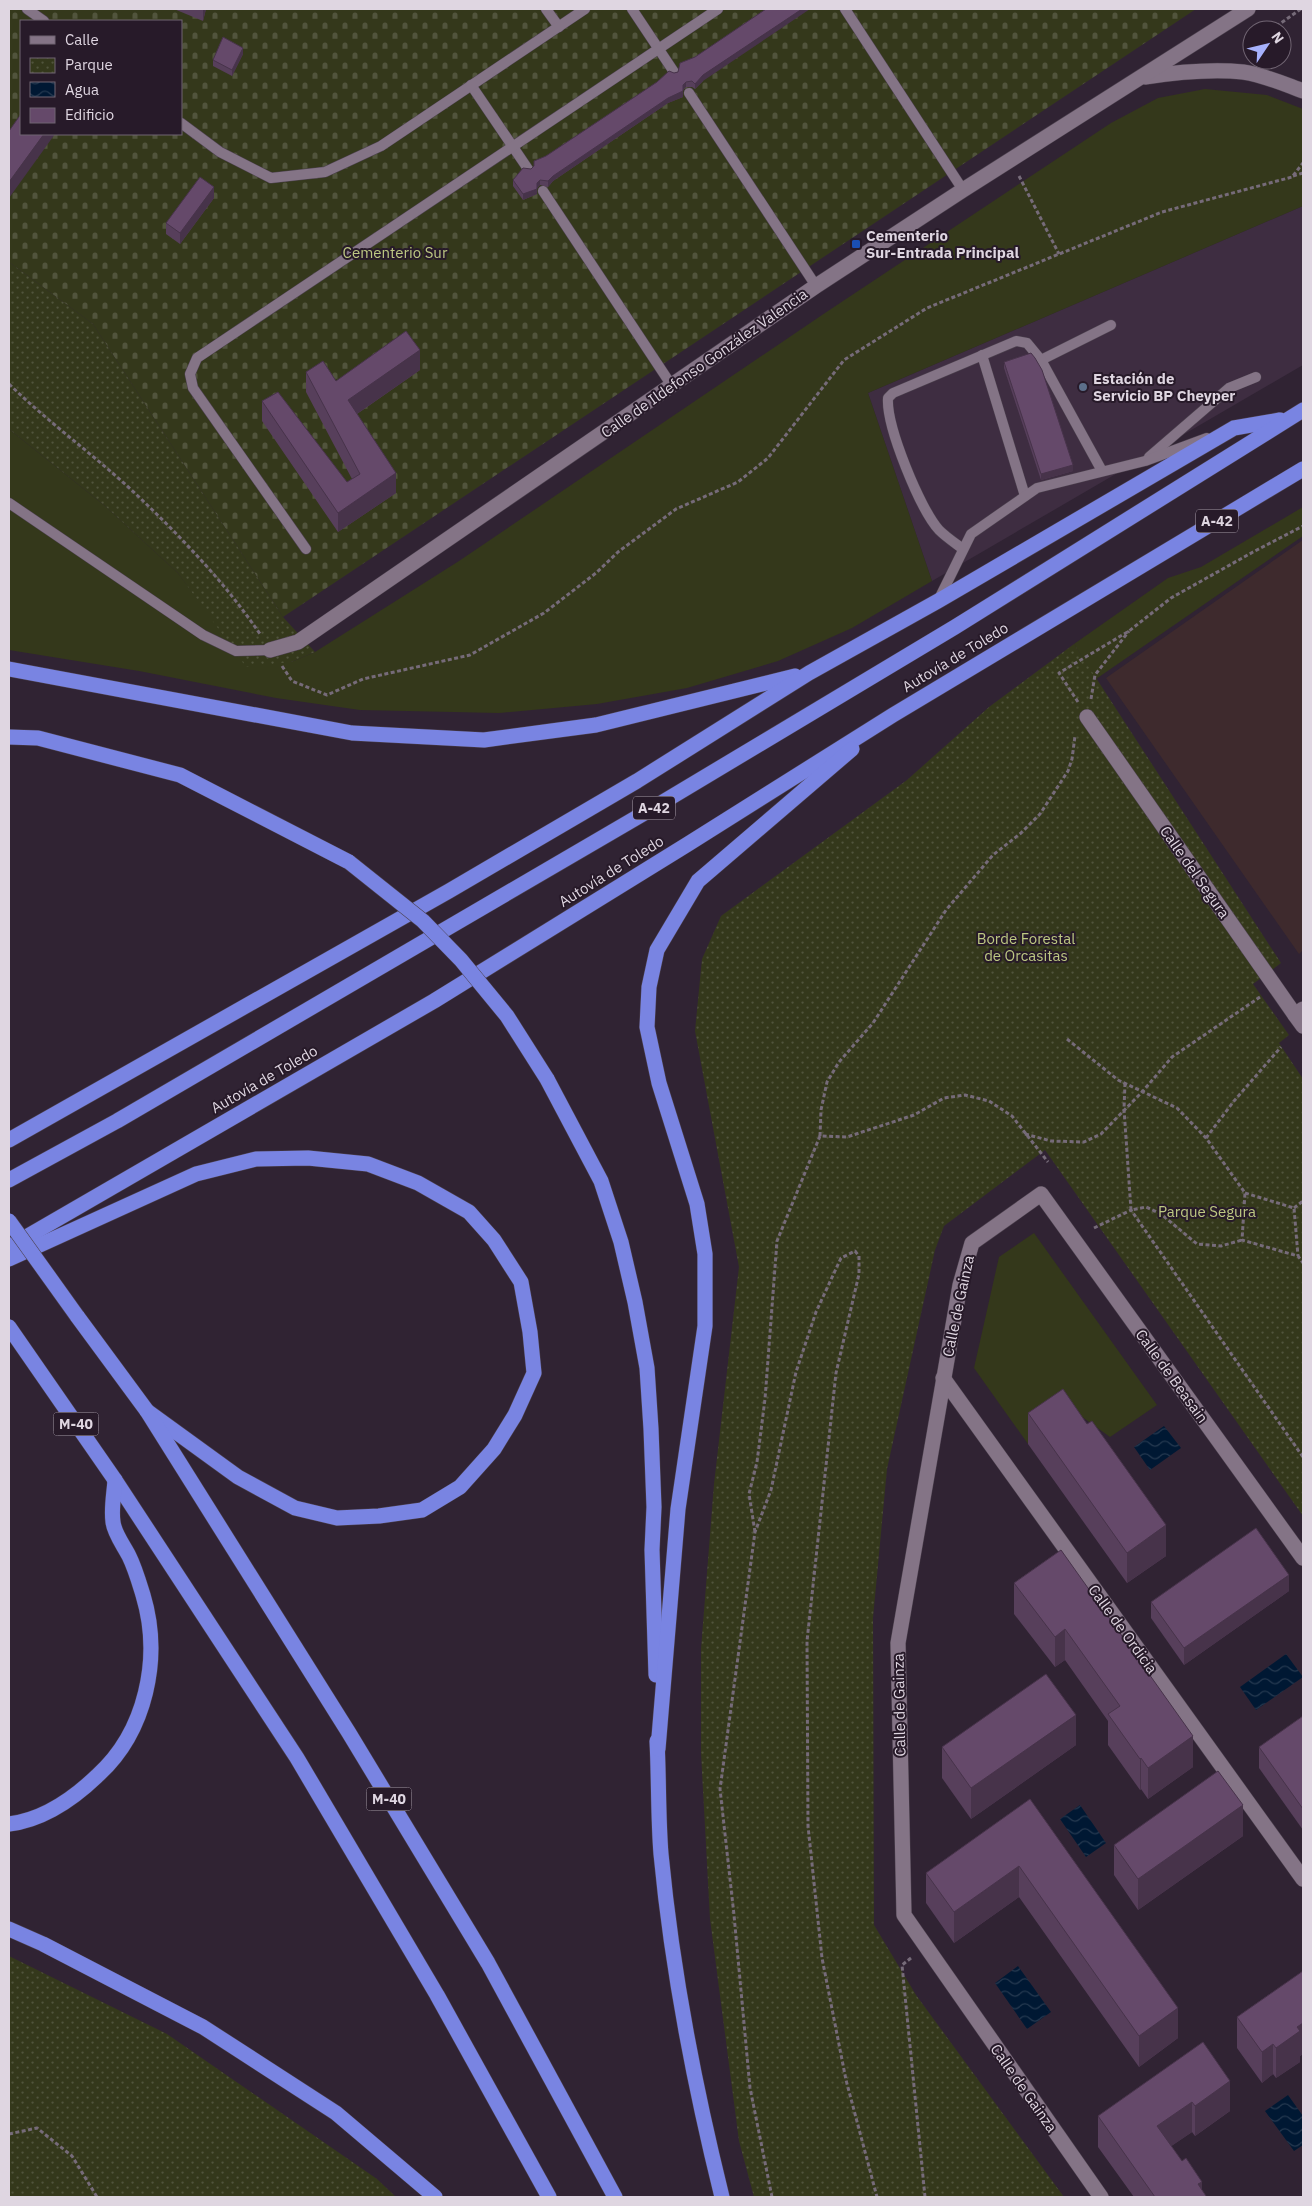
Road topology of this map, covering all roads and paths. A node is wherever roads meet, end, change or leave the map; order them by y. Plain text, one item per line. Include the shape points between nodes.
1 (27, 9) edge
2 (546, 9) edge
3 (585, 9) edge
4 (632, 9) edge
5 (718, 9) edge
6 (845, 9) edge
7 (1248, 9) edge
8 (1301, 9) edge
9 (43, 20) edge
10 (1285, 20) edge
11 (559, 27) junction
12 (658, 49) junction
13 (674, 72) edge
14 (1140, 77) junction
15 (471, 85) junction
16 (1303, 91) edge
17 (689, 93) dead end
18 (182, 124) edge
19 (513, 146) junction
20 (1011, 160) junction
21 (1303, 163) edge
22 (528, 169) edge
23 (1303, 173) edge
24 (1292, 177) junction
25 (963, 190) junction
26 (543, 191) dead end
27 (1060, 254) junction
28 (816, 286) junction
29 (1111, 325) dead end
30 (982, 355) junction
31 (1041, 360) junction
32 (1256, 377) dead end
33 (9, 384) edge
34 (672, 386) junction
35 (1303, 410) edge
36 (1289, 418) junction
37 (1234, 428) junction
38 (1145, 461) junction
39 (1303, 469) edge
40 (1102, 471) junction
41 (1025, 496) junction
42 (9, 503) edge
43 (1303, 526) edge
44 (306, 549) dead end
45 (963, 549) junction
46 (938, 601) junction
47 (1129, 631) junction
48 (270, 650) junction
49 (9, 669) edge
50 (809, 673) junction
51 (893, 714) junction
52 (1088, 717) junction
53 (1076, 733) dead end
54 (9, 737) edge
55 (1266, 993) dead end
56 (1301, 1017) edge
57 (1067, 1040) dead end
58 (1281, 1046) dead end
59 (1125, 1083) junction
60 (1143, 1091) junction
61 (1124, 1109) junction
62 (1025, 1134) junction
63 (820, 1136) junction
64 (1206, 1138) junction
65 (9, 1140) edge
66 (1048, 1162) dead end
67 (9, 1180) edge
68 (1245, 1193) junction
69 (1041, 1194) joint
70 (1303, 1201) edge
71 (1294, 1208) junction
72 (1131, 1210) junction
73 (9, 1221) edge
74 (1094, 1228) dead end
75 (1242, 1240) junction
76 (9, 1247) edge
77 (1298, 1256) junction
78 (9, 1259) edge
79 (1303, 1263) edge
80 (9, 1327) edge
81 (944, 1378) junction
82 (147, 1411) junction
83 (1303, 1457) edge
84 (115, 1480) junction
85 (755, 1532) junction
86 (1303, 1558) edge
87 (658, 1749) junction
88 (9, 1824) edge
89 (1303, 1879) edge
90 (9, 1929) edge
91 (926, 1946) junction
92 (9, 2134) edge
93 (97, 2197) edge
94 (435, 2197) edge
95 (549, 2197) edge
96 (615, 2197) edge
97 (722, 2197) edge
98 (772, 2197) edge
99 (877, 2197) edge
100 (925, 2197) edge
101 (1101, 2197) edge

1 - 9 lane
2 - 11 lane
3 - 11 lane
4 - 12 lane
5 - 12 lane
6 - 25 lane
7 - 14 street, Calle de Ildefonso González Valencia
8 - 10 path
11 - 15 lane
12 - 13 lane
12 - 19 lane
14 - 16 street, Calle de Ildefonso González Valencia via 1185,72 1244,72
14 - 20 street, Calle de Ildefonso González Valencia
15 - 18 lane via 381,146 325,172 271,178 220,152
15 - 19 lane
17 - 28 lane
19 - 22 lane
19 - 44 lane via 197,358 190,374 193,388
20 - 25 street, Calle de Ildefonso González Valencia
20 - 27 path
21 - 24 path
23 - 24 path
24 - 27 path via 1162,212
25 - 28 street, Calle de Ildefonso González Valencia
26 - 34 lane
27 - 48 path via 926,308 844,360 768,458 738,482 676,509 544,613 470,655 364,678 327,694 292,680
28 - 34 street, Calle de Ildefonso González Valencia
29 - 31 lane
30 - 31 lane via 1016,341 1027,344
30 - 41 lane
30 - 45 lane via 910,385 888,398 887,410 924,510 940,530
31 - 40 lane
32 - 38 lane via 1229,388
33 - 48 path via 36,411 138,496 214,574
34 - 48 street, Calle de Ildefonso González Valencia via 298,642
35 - 36 highway, Autovía de Toledo / A-42
36 - 37 highway
36 - 67 highway, Autovía de Toledo / A-42 via 963,621 653,808 117,1122
37 - 38 lane
37 - 46 highway
38 - 40 lane
39 - 51 highway, Autovía de Toledo / A-42
40 - 41 lane via 1037,488
41 - 45 lane via 971,534
42 - 48 lane via 203,634 236,651
43 - 47 path via 1171,598
45 - 46 lane
46 - 50 highway
47 - 52 path via 1095,675
47 - 52 path via 1059,674
49 - 50 highway via 352,733 484,740 596,725
50 - 65 highway via 636,781 457,886
51 - 76 highway, Autovía de Toledo / A-42 via 434,1000
51 - 87 highway via 698,881 657,950 649,987 647,1027 659,1083 697,1204 705,1254 705,1326 678,1509
52 - 56 street, Calle del Segura
53 - 63 path via 1068,771 1040,814 993,855 946,910 873,1023 835,1068 827,1082
54 - 87 highway, bridge via 38,738 180,775 350,862 423,921 461,960 507,1016 547,1079 601,1181 621,1242 635,1302 646,1368 654,1507 652,1550
55 - 60 path via 1172,1057
57 - 59 path
58 - 64 path
59 - 60 path
59 - 61 path
60 - 61 path
60 - 64 path via 1177,1108
61 - 62 path via 1101,1134 1084,1142 1051,1141
61 - 72 path
62 - 63 path via 1012,1116 988,1102 965,1095 944,1098 914,1115 847,1137
62 - 66 path
63 - 85 path via 777,1241 765,1399 757,1462 749,1494
64 - 68 path
68 - 71 path
68 - 75 path
69 - 81 street, Calle de Gainza via 972,1244 960,1285
69 - 86 street, Calle de Beasain
70 - 71 path
71 - 77 path
72 - 74 path
72 - 75 path via 1146,1207 1161,1214 1197,1244 1221,1246
72 - 83 path
73 - 82 highway, M-40, bridge
75 - 77 path
77 - 79 path
78 - 82 highway via 196,1174 256,1160 308,1158 368,1164 418,1183 470,1212 494,1240 521,1282 534,1373 515,1415 494,1449 460,1487 422,1510 337,1518 295,1508 238,1477
80 - 84 highway, M-40
81 - 89 street, Calle de Ordicia
81 - 91 street, Calle de Gainza via 898,1643 904,1916
82 - 96 highway, M-40 via 349,1733 488,1963
84 - 88 highway via 113,1523 144,1597 149,1623 147,1689 132,1732 110,1764 76,1796 26,1822
84 - 95 highway, M-40 via 302,1767 437,1994
85 - 98 path via 720,1789 750,2088
85 - 99 path via 771,1490 796,1372 816,1312 841,1258 855,1251 859,1256 859,1274 836,1374 807,1641 808,1826 822,1958 846,2080
87 - 97 highway via 661,1853 675,1974 701,2111
90 - 94 highway via 202,2027 336,2113
91 - 100 path via 902,1965
91 - 101 street, Calle de Gainza
92 - 93 path via 37,2128 72,2156

